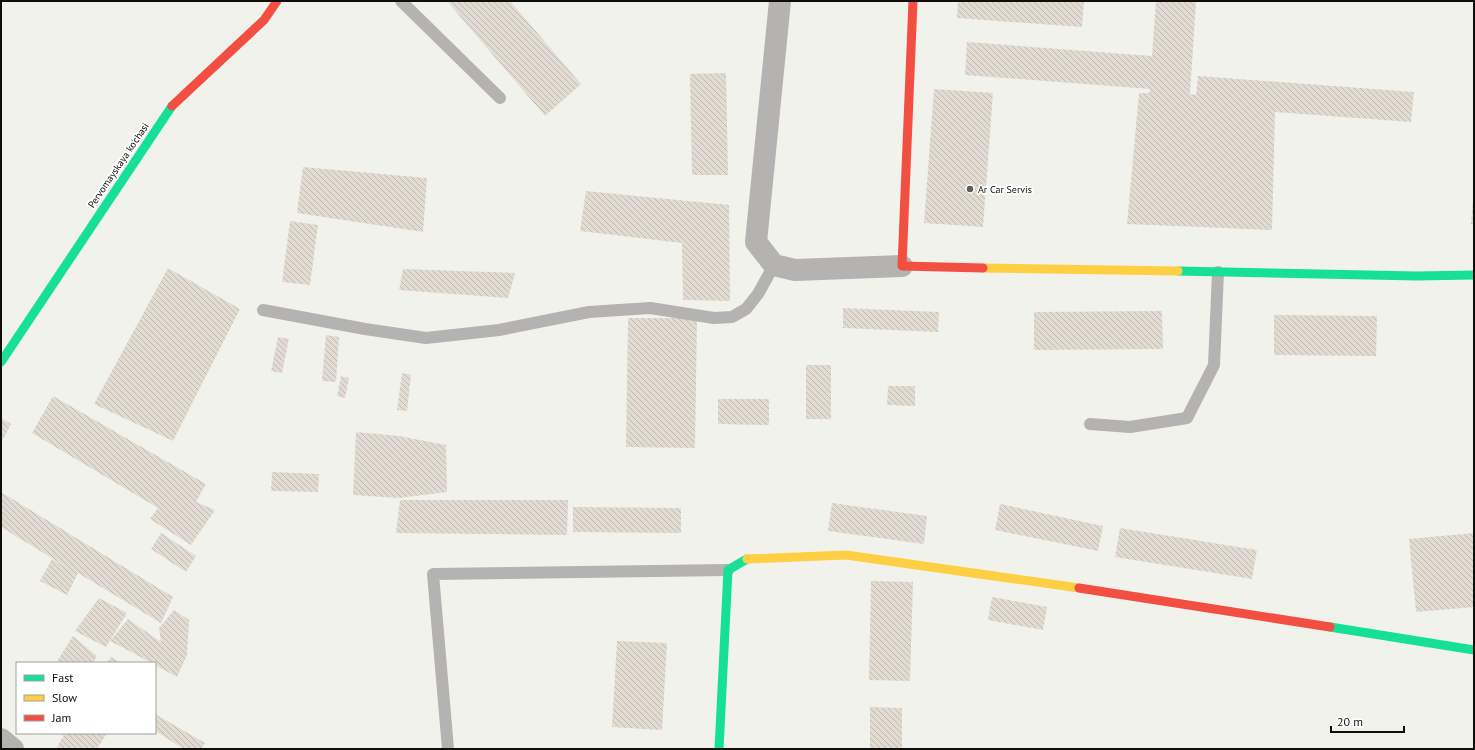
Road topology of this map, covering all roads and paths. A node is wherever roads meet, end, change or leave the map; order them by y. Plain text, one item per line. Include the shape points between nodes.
1 (277, 1) edge
2 (401, 1) edge
3 (780, 1) edge
4 (913, 1) edge
5 (500, 98) dead end
6 (774, 265) junction
7 (902, 266) junction
8 (1218, 272) junction
9 (1474, 275) edge
10 (263, 310) dead end
11 (1, 362) edge
12 (1090, 424) dead end
13 (728, 570) junction
14 (1474, 650) edge
15 (1, 739) edge
16 (13, 749) edge
17 (448, 749) edge
18 (720, 749) edge

1 - 11 street, Pervomayskaya ko'chasi via 264,20 175,101
2 - 5 lane
3 - 6 street via 756,242
4 - 7 street
6 - 7 street via 795,270
6 - 10 lane via 758,294 746,309 732,317 714,318 650,308 589,312 499,330 426,338
7 - 8 street
8 - 9 street
8 - 12 lane via 1214,365 1188,418 1130,427
13 - 14 street via 747,559 846,555 1159,599
13 - 17 lane via 432,574
13 - 18 street
15 - 16 street

